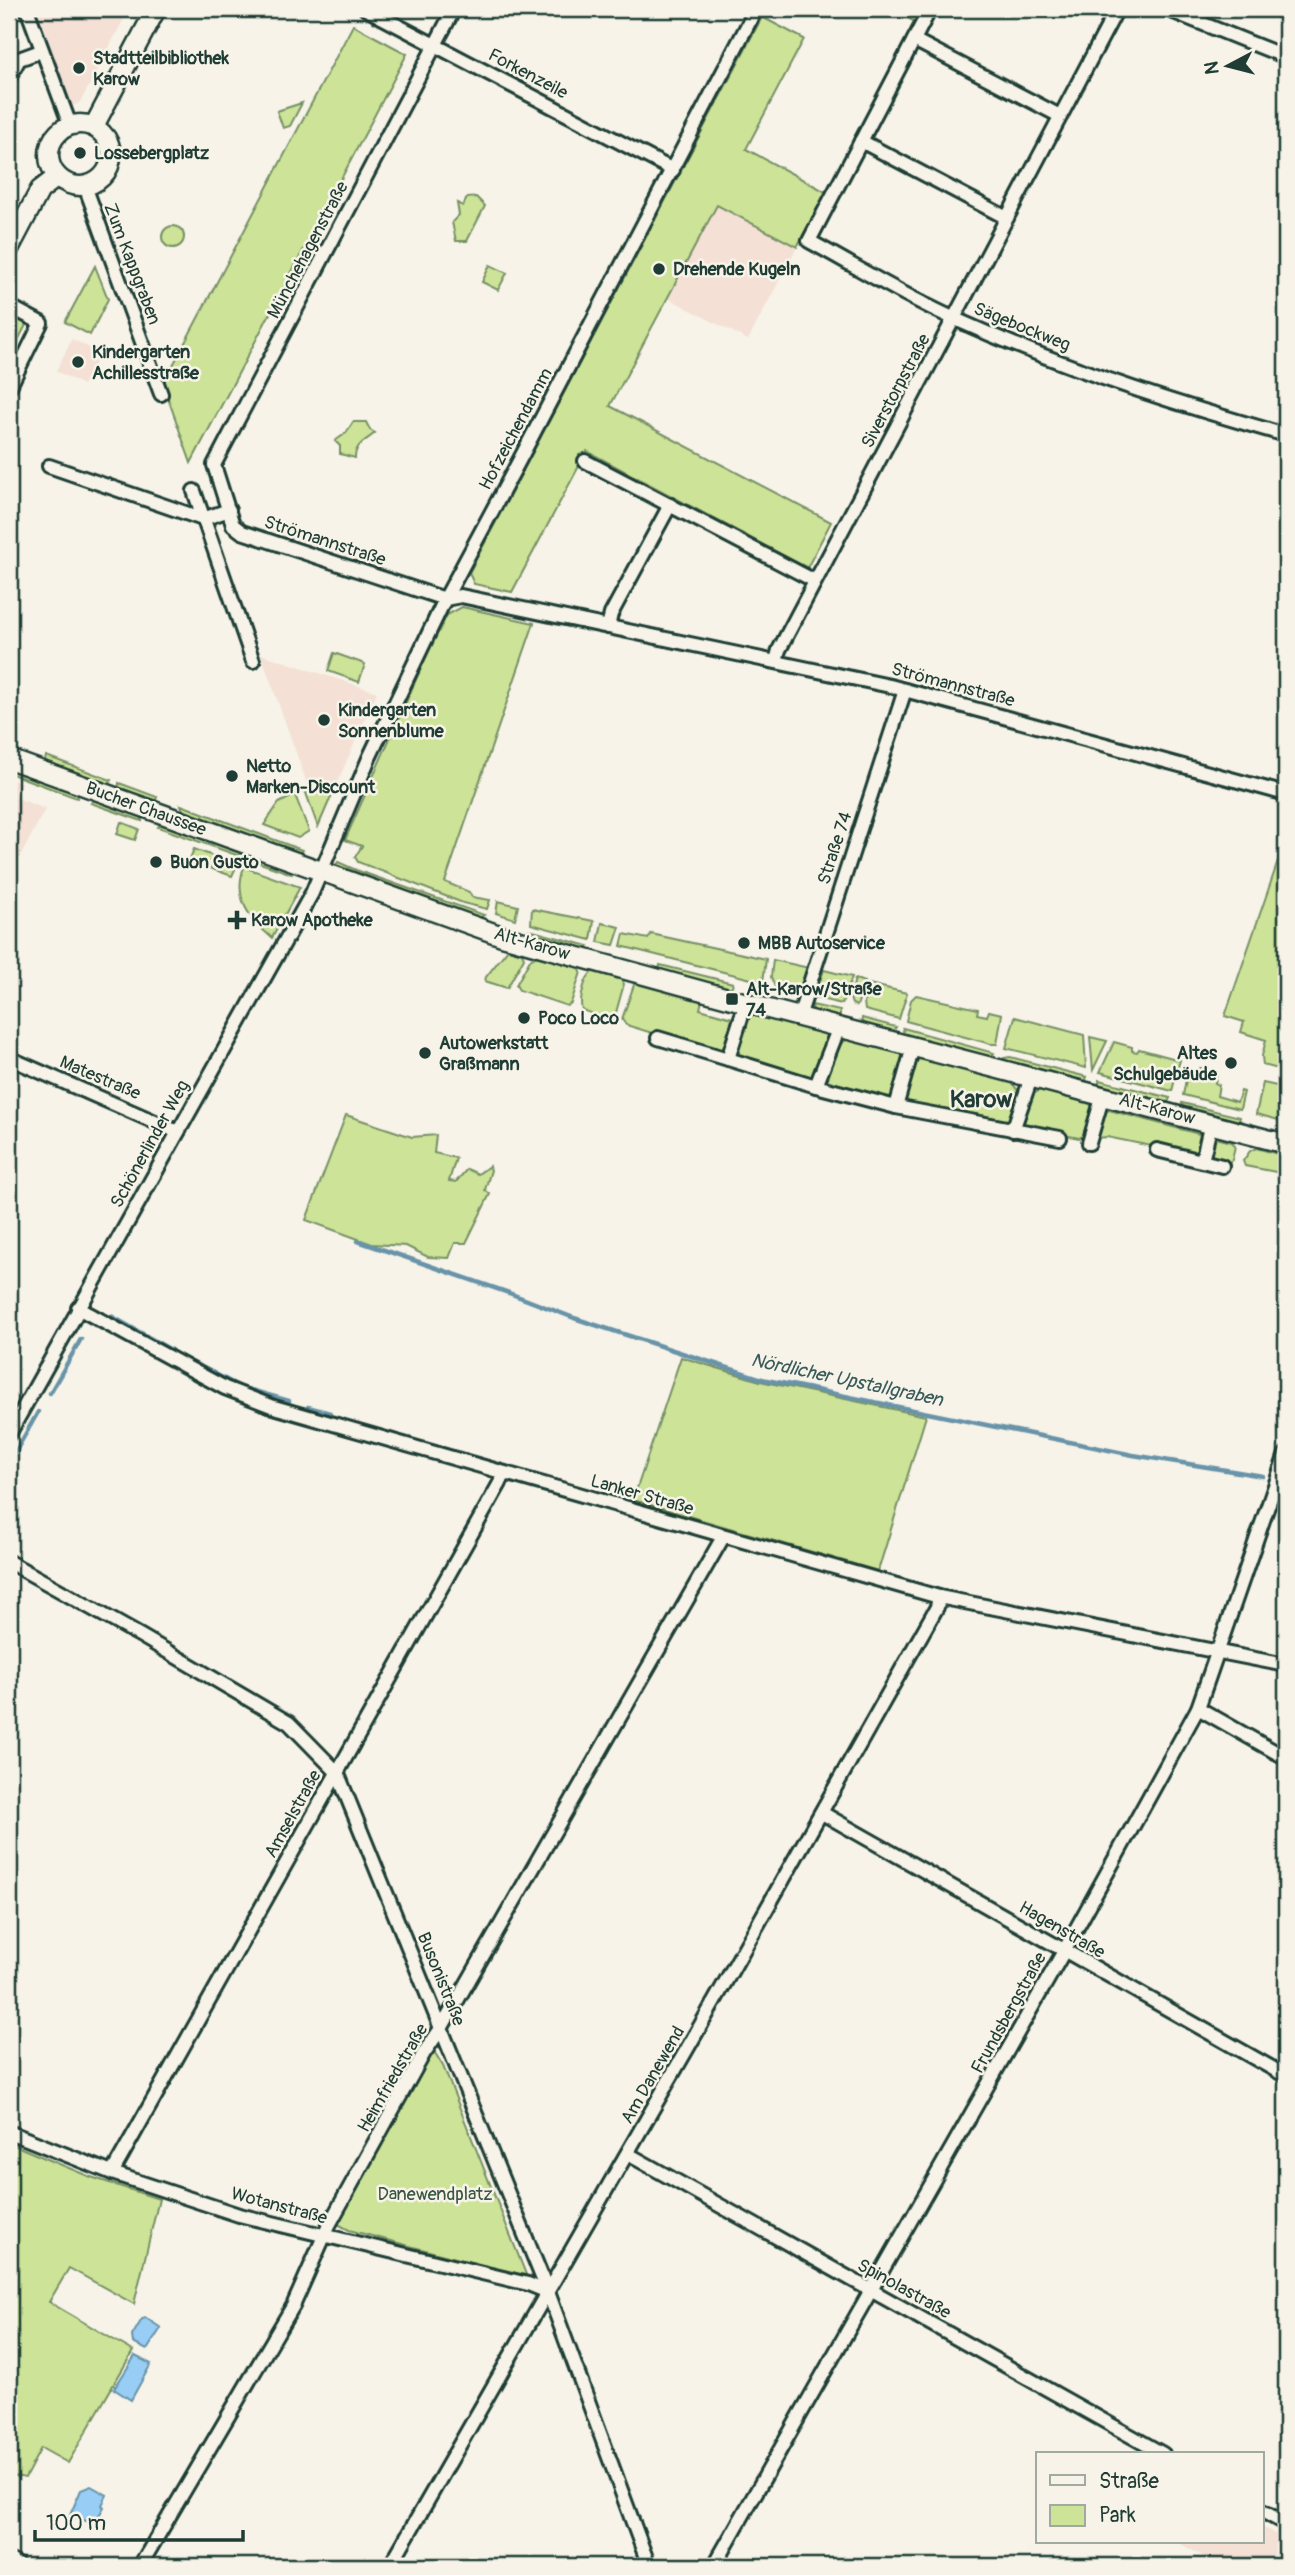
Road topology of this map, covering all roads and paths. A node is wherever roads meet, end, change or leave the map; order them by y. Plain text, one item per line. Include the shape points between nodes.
1 (27, 9) edge
2 (156, 9) edge
3 (366, 9) edge
4 (454, 9) edge
5 (756, 9) edge
6 (930, 9) edge
7 (1117, 9) edge
8 (1166, 9) edge
9 (914, 40) junction
10 (435, 45) junction
11 (41, 51) junction
12 (1286, 57) edge
13 (9, 78) edge
14 (1060, 116) junction
15 (70, 125) junction
16 (94, 126) junction
17 (861, 141) junction
18 (673, 170) junction
19 (57, 177) junction
20 (85, 186) junction
21 (1007, 218) junction
22 (9, 249) edge
23 (9, 306) edge
24 (953, 318) junction
25 (9, 388) edge
26 (161, 394) dead end
27 (1286, 435) edge
28 (585, 461) dead end
29 (49, 466) dead end
30 (194, 491) dead end
31 (670, 505) junction
32 (229, 510) junction
33 (203, 519) junction
34 (816, 580) junction
35 (444, 599) junction
36 (608, 627) junction
37 (253, 661) dead end
38 (776, 661) junction
39 (905, 690) junction
40 (9, 759) edge
41 (1286, 794) edge
42 (322, 872) junction
43 (746, 1002) junction
44 (799, 1017) junction
45 (839, 1027) junction
46 (658, 1038) dead end
47 (913, 1047) junction
48 (728, 1059) junction
49 (10, 1060) edge
50 (1031, 1078) junction
51 (816, 1086) junction
52 (1103, 1096) junction
53 (896, 1107) junction
54 (1211, 1123) junction
55 (1013, 1130) junction
56 (178, 1132) junction
57 (1060, 1138) dead end
58 (1089, 1143) dead end
59 (1286, 1144) edge
60 (1157, 1150) dead end
61 (1202, 1161) junction
62 (1222, 1166) dead end
63 (79, 1308) junction
64 (9, 1434) edge
65 (1286, 1454) edge
66 (504, 1473) junction
67 (723, 1537) junction
68 (9, 1562) edge
69 (939, 1597) junction
70 (1218, 1651) junction
71 (1286, 1665) edge
72 (1198, 1708) junction
73 (1286, 1758) edge
74 (337, 1772) junction
75 (822, 1813) junction
76 (1064, 1951) junction
77 (442, 2027) junction
78 (1286, 2076) edge
79 (9, 2132) edge
80 (628, 2154) junction
81 (112, 2173) junction
82 (324, 2237) junction
83 (872, 2291) junction
84 (548, 2292) junction
85 (1159, 2452) edge
86 (1264, 2512) edge
87 (1286, 2525) edge
88 (9, 2563) edge
89 (15, 2566) edge
90 (140, 2566) edge
91 (390, 2566) edge
92 (649, 2566) edge
93 (714, 2566) edge

1 - 11 street
2 - 16 main road
3 - 10 street, Forkenzeile
4 - 10 street, Münchehagenstraße
5 - 18 street, Hofzeichendamm
6 - 9 street
7 - 14 street, Siverstorpstraße
8 - 12 street
9 - 14 street
9 - 17 street
10 - 18 street, Forkenzeile
10 - 32 street, Münchehagenstraße via 214,465
11 - 13 street via 19,59
11 - 15 street
14 - 21 street, Siverstorpstraße
15 - 16 main road
15 - 19 main road via 51,142 48,156
16 - 20 main road via 111,145 112,156 104,176
17 - 21 street
17 - 24 street, Sägebockweg via 809,241
18 - 35 street, Hofzeichendamm
19 - 20 main road
19 - 22 main road via 40,190
20 - 26 street, Zum Kappgraben
21 - 24 street, Siverstorpstraße
23 - 25 street via 41,323
24 - 27 street, Sägebockweg via 1081,370
24 - 34 street, Siverstorpstraße
28 - 31 street
29 - 33 street
30 - 33 street
31 - 34 street
31 - 36 street
32 - 33 street
32 - 35 street, Strömannstraße via 233,524 242,532
33 - 37 street
34 - 38 street, Siverstorpstraße
35 - 36 street, Strömannstraße via 461,596
35 - 42 street, Hofzeichendamm via 370,756
36 - 38 street, Strömannstraße
38 - 39 street, Strömannstraße
39 - 41 street, Strömannstraße
39 - 44 street, Straße 74
40 - 42 main road, Bucher Chaussee
42 - 43 main road, Alt-Karow via 502,936
42 - 56 street, Schönerlinder Weg
43 - 44 main road, Alt-Karow
43 - 48 street
44 - 45 main road, Alt-Karow
45 - 47 main road, Alt-Karow
45 - 51 street
46 - 48 street
47 - 50 main road, Alt-Karow
47 - 53 street
48 - 51 street
49 - 56 street, Matestraße
50 - 52 main road, Alt-Karow
50 - 55 street
51 - 53 street
52 - 54 main road, Alt-Karow
52 - 58 street, Alt-Karow
53 - 55 street
54 - 59 main road, Alt-Karow
54 - 61 street, Alt-Karow
55 - 57 street
56 - 63 street, Schönerlinder Weg
60 - 61 street
61 - 62 street
63 - 64 street, Schönerlinder Weg
63 - 66 street, Lanker Straße via 250,1398
65 - 70 street, Frundsbergstraße
66 - 67 street, Lanker Straße
66 - 74 street, Amselstraße
67 - 69 street, Lanker Straße
67 - 77 street, Heimfriedstraße
68 - 74 street, Busonistraße via 289,1723
69 - 70 street, Lanker Straße
69 - 75 street, Am Danewend
70 - 71 street, Lanker Straße
70 - 72 street, Frundsbergstraße
72 - 73 street
72 - 76 street, Frundsbergstraße
74 - 77 street, Busonistraße
74 - 81 street, Amselstraße
75 - 76 street, Hagenstraße
75 - 80 street, Am Danewend
76 - 78 street, Hagenstraße
76 - 83 street, Frundsbergstraße
77 - 82 street, Heimfriedstraße
77 - 84 street, Busonistraße
79 - 81 street, Wotanstraße
80 - 83 street, Spinolastraße
80 - 84 street, Am Danewend
81 - 82 street, Wotanstraße via 239,2215
82 - 84 street, Wotanstraße
82 - 90 street, Heimfriedstraße via 293,2306
83 - 85 street, Spinolastraße
83 - 93 street, Frundsbergstraße
84 - 91 street, Am Danewend
84 - 92 street, Busonistraße
86 - 87 street
88 - 89 main road

